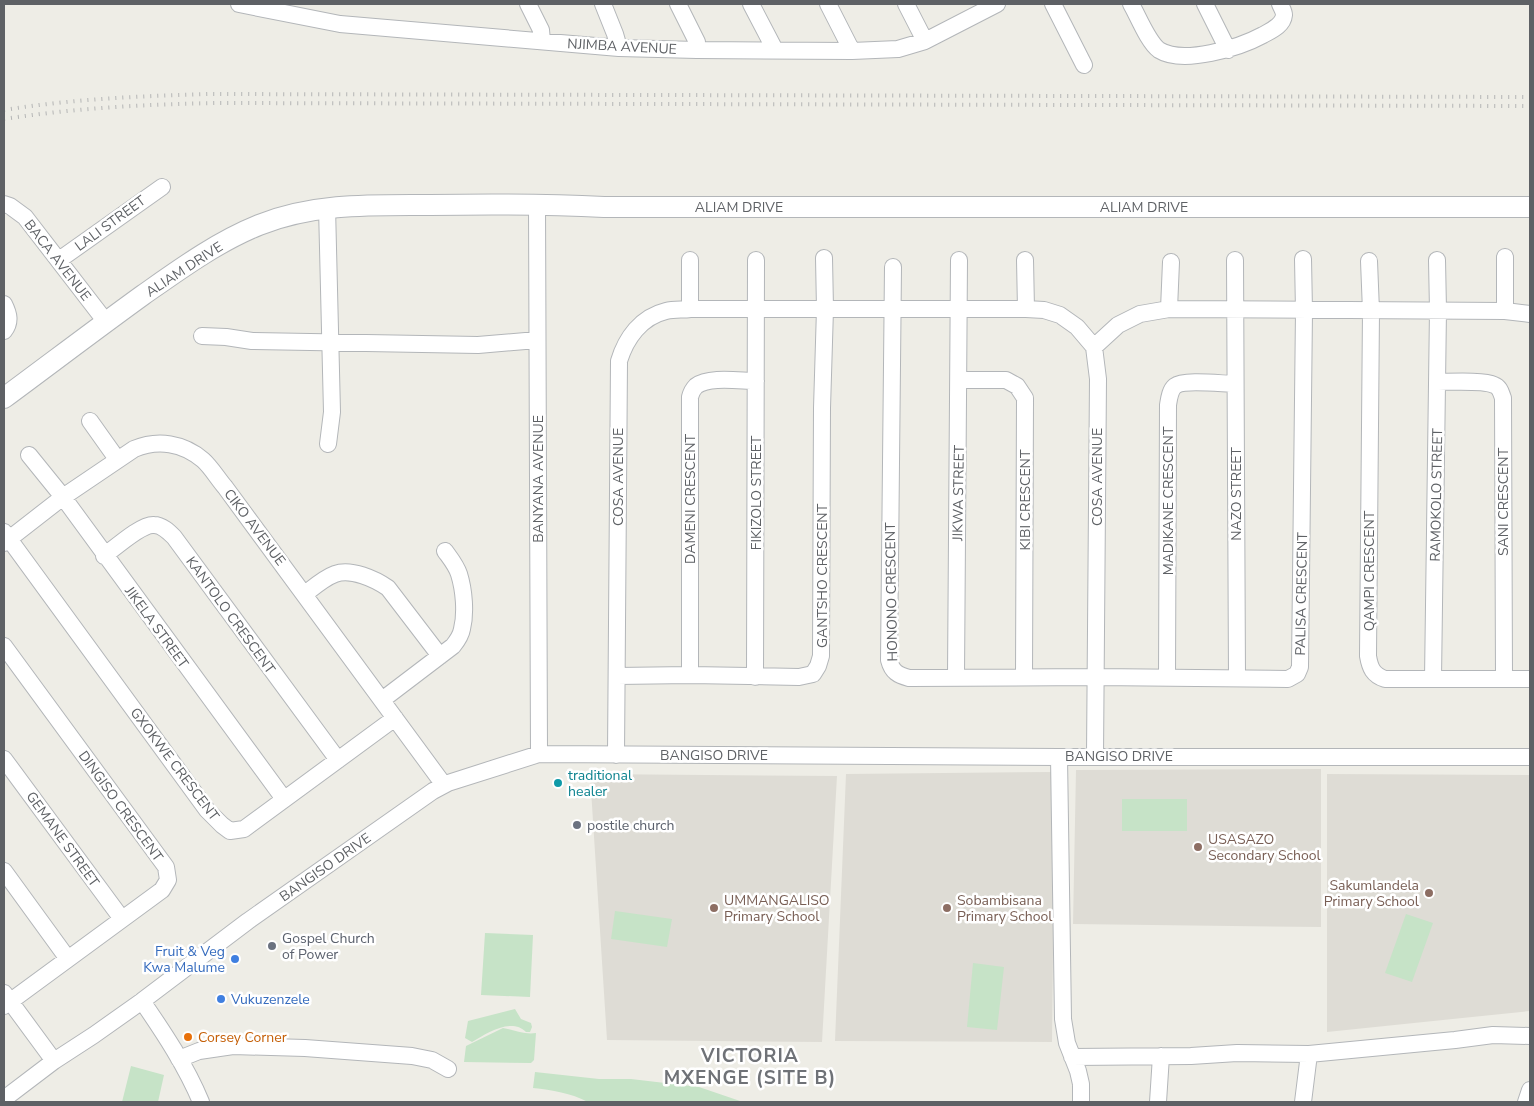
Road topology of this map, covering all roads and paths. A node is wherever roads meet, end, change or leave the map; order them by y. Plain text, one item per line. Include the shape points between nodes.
1 (239, 4) edge
2 (528, 4) edge
3 (603, 4) edge
4 (678, 4) edge
5 (751, 4) edge
6 (828, 4) edge
7 (906, 4) edge
8 (1053, 4) edge
9 (1131, 4) edge
10 (1205, 4) edge
11 (1280, 4) edge
12 (987, 6) edge
13 (542, 41) junction
14 (925, 41) junction
15 (619, 48) junction
16 (697, 50) junction
17 (775, 50) junction
18 (1228, 50) junction
19 (852, 51) junction
20 (1084, 65) dead end
21 (162, 187) dead end
22 (4, 204) edge
23 (537, 204) junction
24 (327, 207) junction
25 (1530, 207) edge
26 (1505, 257) dead end
27 (824, 258) dead end
28 (1303, 259) dead end
29 (59, 260) junction
30 (690, 260) dead end
31 (756, 260) dead end
32 (959, 260) dead end
33 (1025, 260) dead end
34 (1235, 260) dead end
35 (1437, 260) dead end
36 (1369, 261) dead end
37 (1171, 262) dead end
38 (893, 267) dead end
39 (4, 304) edge
40 (690, 309) junction
41 (756, 309) junction
42 (826, 309) junction
43 (892, 309) junction
44 (959, 309) junction
45 (1026, 309) junction
46 (1169, 309) junction
47 (1236, 310) junction
48 (1438, 310) junction
49 (1304, 311) junction
50 (1370, 311) junction
51 (1505, 311) junction
52 (1530, 314) edge
53 (106, 322) junction
54 (4, 331) edge
55 (202, 336) dead end
56 (537, 340) junction
57 (329, 342) junction
58 (1094, 347) junction
59 (959, 380) junction
60 (756, 381) junction
61 (1437, 382) junction
62 (1235, 384) junction
63 (4, 398) edge
64 (90, 421) dead end
65 (328, 444) dead end
66 (29, 455) dead end
67 (117, 459) junction
68 (63, 497) junction
69 (6, 538) edge
70 (444, 551) dead end
71 (104, 556) junction
72 (305, 594) junction
73 (4, 646) edge
74 (440, 656) junction
75 (690, 675) junction
76 (617, 676) junction
77 (956, 676) junction
78 (755, 677) junction
79 (1024, 677) junction
80 (1096, 677) junction
81 (1167, 678) junction
82 (1236, 678) junction
83 (1434, 679) junction
84 (1504, 679) junction
85 (1530, 679) edge
86 (382, 700) junction
87 (395, 718) junction
88 (538, 754) junction
89 (616, 755) junction
90 (1095, 756) junction
91 (1059, 757) junction
92 (1530, 757) edge
93 (4, 759) edge
94 (338, 760) junction
95 (444, 785) junction
96 (284, 800) junction
97 (4, 871) edge
98 (122, 919) junction
99 (68, 959) junction
100 (6, 1000) edge
101 (142, 1001) junction
102 (1530, 1036) edge
103 (1308, 1054) junction
104 (1161, 1056) junction
105 (1072, 1057) junction
106 (179, 1059) junction
107 (54, 1061) junction
108 (448, 1069) dead end
109 (1530, 1090) edge
110 (4, 1099) edge
111 (201, 1102) edge
112 (1081, 1102) edge
113 (1158, 1102) edge
114 (1303, 1102) edge
115 (1526, 1102) edge

1 - 13 street, NJIMBA AVENUE via 340,24
2 - 13 street via 541,30
3 - 15 street
4 - 16 street via 697,42
5 - 17 street
6 - 19 street
7 - 14 street
8 - 20 street
9 - 18 street via 1153,44 1160,50 1175,55
10 - 18 street
11 - 18 street via 1284,15 1275,28 1248,44
12 - 14 street, NJIMBA AVENUE
13 - 15 street, NJIMBA AVENUE
14 - 19 street, NJIMBA AVENUE via 898,49
15 - 16 street, NJIMBA AVENUE
16 - 17 street, NJIMBA AVENUE
17 - 19 street, NJIMBA AVENUE
21 - 29 street, LALI STREET
22 - 29 street, BACA AVENUE via 25,217
23 - 24 street, ALIAM DRIVE
23 - 25 street, ALIAM DRIVE via 604,207
23 - 56 street, BANYANA AVENUE
24 - 53 street, ALIAM DRIVE via 261,224 209,250
24 - 57 street
26 - 51 street
27 - 42 street
28 - 49 street, PALISA CRESCENT
29 - 53 street, BACA AVENUE
30 - 40 street
31 - 41 street
32 - 44 street
33 - 45 street
34 - 47 street, NAZO STREET
35 - 48 street, RAMOKOLO STREET
36 - 50 street, QAMPI CRESCENT
37 - 46 street
38 - 43 street
39 - 54 street via 9,321
40 - 41 street, COSA AVENUE
40 - 76 street, COSA AVENUE via 666,311 646,320 622,348 619,361
41 - 42 street, COSA AVENUE
41 - 60 street, FIKIZOLO STREET
42 - 43 street, COSA AVENUE
42 - 78 street, GANTSHO CRESCENT via 822,408 821,656 813,674 807,676
43 - 44 street, COSA AVENUE
43 - 77 street, HONONO CRESCENT via 889,660 896,673 909,678
44 - 45 street, COSA AVENUE
44 - 59 street, JIKWA STREET
45 - 58 street, COSA AVENUE via 1060,315 1077,327
46 - 47 street
46 - 58 street via 1140,314 1118,325
47 - 49 street
47 - 62 street, NAZO STREET
48 - 50 street
48 - 51 street
48 - 61 street, RAMOKOLO STREET
49 - 50 street
49 - 82 street, PALISA CRESCENT via 1300,667 1297,674 1288,679
50 - 83 street, QAMPI CRESCENT via 1370,666 1379,677
51 - 52 street
53 - 63 street, ALIAM DRIVE
55 - 57 street via 252,341
56 - 57 street via 478,344
56 - 88 street, BANYANA AVENUE
57 - 65 street via 332,412
58 - 80 street, COSA AVENUE via 1098,379
59 - 77 street, JIKWA STREET
59 - 79 street, KIBI CRESCENT via 1006,380 1017,386 1025,398
60 - 75 street, DAMENI CRESCENT via 702,382 690,396
60 - 78 street, FIKIZOLO STREET
61 - 83 street, RAMOKOLO STREET
61 - 84 street, SANI CRESCENT via 1494,385 1503,398
62 - 81 street, MADIKANE CRESCENT via 1184,383 1175,386 1170,394
62 - 82 street, NAZO STREET
64 - 67 street
66 - 68 street, JIKELA STREET
67 - 68 street, CIKO AVENUE
67 - 72 street, CIKO AVENUE via 145,444 170,443 192,452 210,468
68 - 69 street, CIKO AVENUE
68 - 71 street, JIKELA STREET
69 - 96 street, GXOKWE CRESCENT via 207,810 222,825 230,831 244,829
70 - 74 street via 459,573 463,616 459,637
71 - 94 street, KANTOLO CRESCENT via 148,526 167,530
71 - 96 street, JIKELA STREET
72 - 74 street via 337,573 352,573 381,583
72 - 86 street, CIKO AVENUE
73 - 98 street, DINGISO CRESCENT via 166,867 168,880 162,890
74 - 86 street
75 - 76 street, GANTSHO CRESCENT
75 - 78 street, GANTSHO CRESCENT
76 - 89 street, COSA AVENUE
77 - 79 street, HONONO CRESCENT
79 - 80 street, HONONO CRESCENT
80 - 81 street, PALISA CRESCENT
80 - 90 street, COSA AVENUE
81 - 82 street, PALISA CRESCENT
83 - 84 street, QAMPI CRESCENT
84 - 85 street, QAMPI CRESCENT
86 - 87 street, CIKO AVENUE
87 - 94 street, GXOKWE CRESCENT
87 - 95 street, CIKO AVENUE
88 - 89 street, BANGISO DRIVE
88 - 95 street, BANGISO DRIVE
89 - 91 street, BANGISO DRIVE
90 - 91 street, BANGISO DRIVE
90 - 92 street, BANGISO DRIVE
91 - 105 street via 1063,1019
93 - 98 street, GEMANE STREET
94 - 96 street, GXOKWE CRESCENT
95 - 101 street, BANGISO DRIVE via 248,921
97 - 99 street
98 - 99 street, DINGISO CRESCENT
99 - 100 street, DINGISO CRESCENT
100 - 107 street
101 - 106 street
101 - 107 street, BANGISO DRIVE
102 - 103 street via 1493,1035
103 - 104 street
103 - 114 street
104 - 105 street
104 - 113 street
105 - 112 street via 1080,1077
106 - 108 street via 199,1051 233,1046 305,1048 412,1056 432,1060
106 - 111 street
107 - 110 street, BANGISO DRIVE
109 - 115 street

